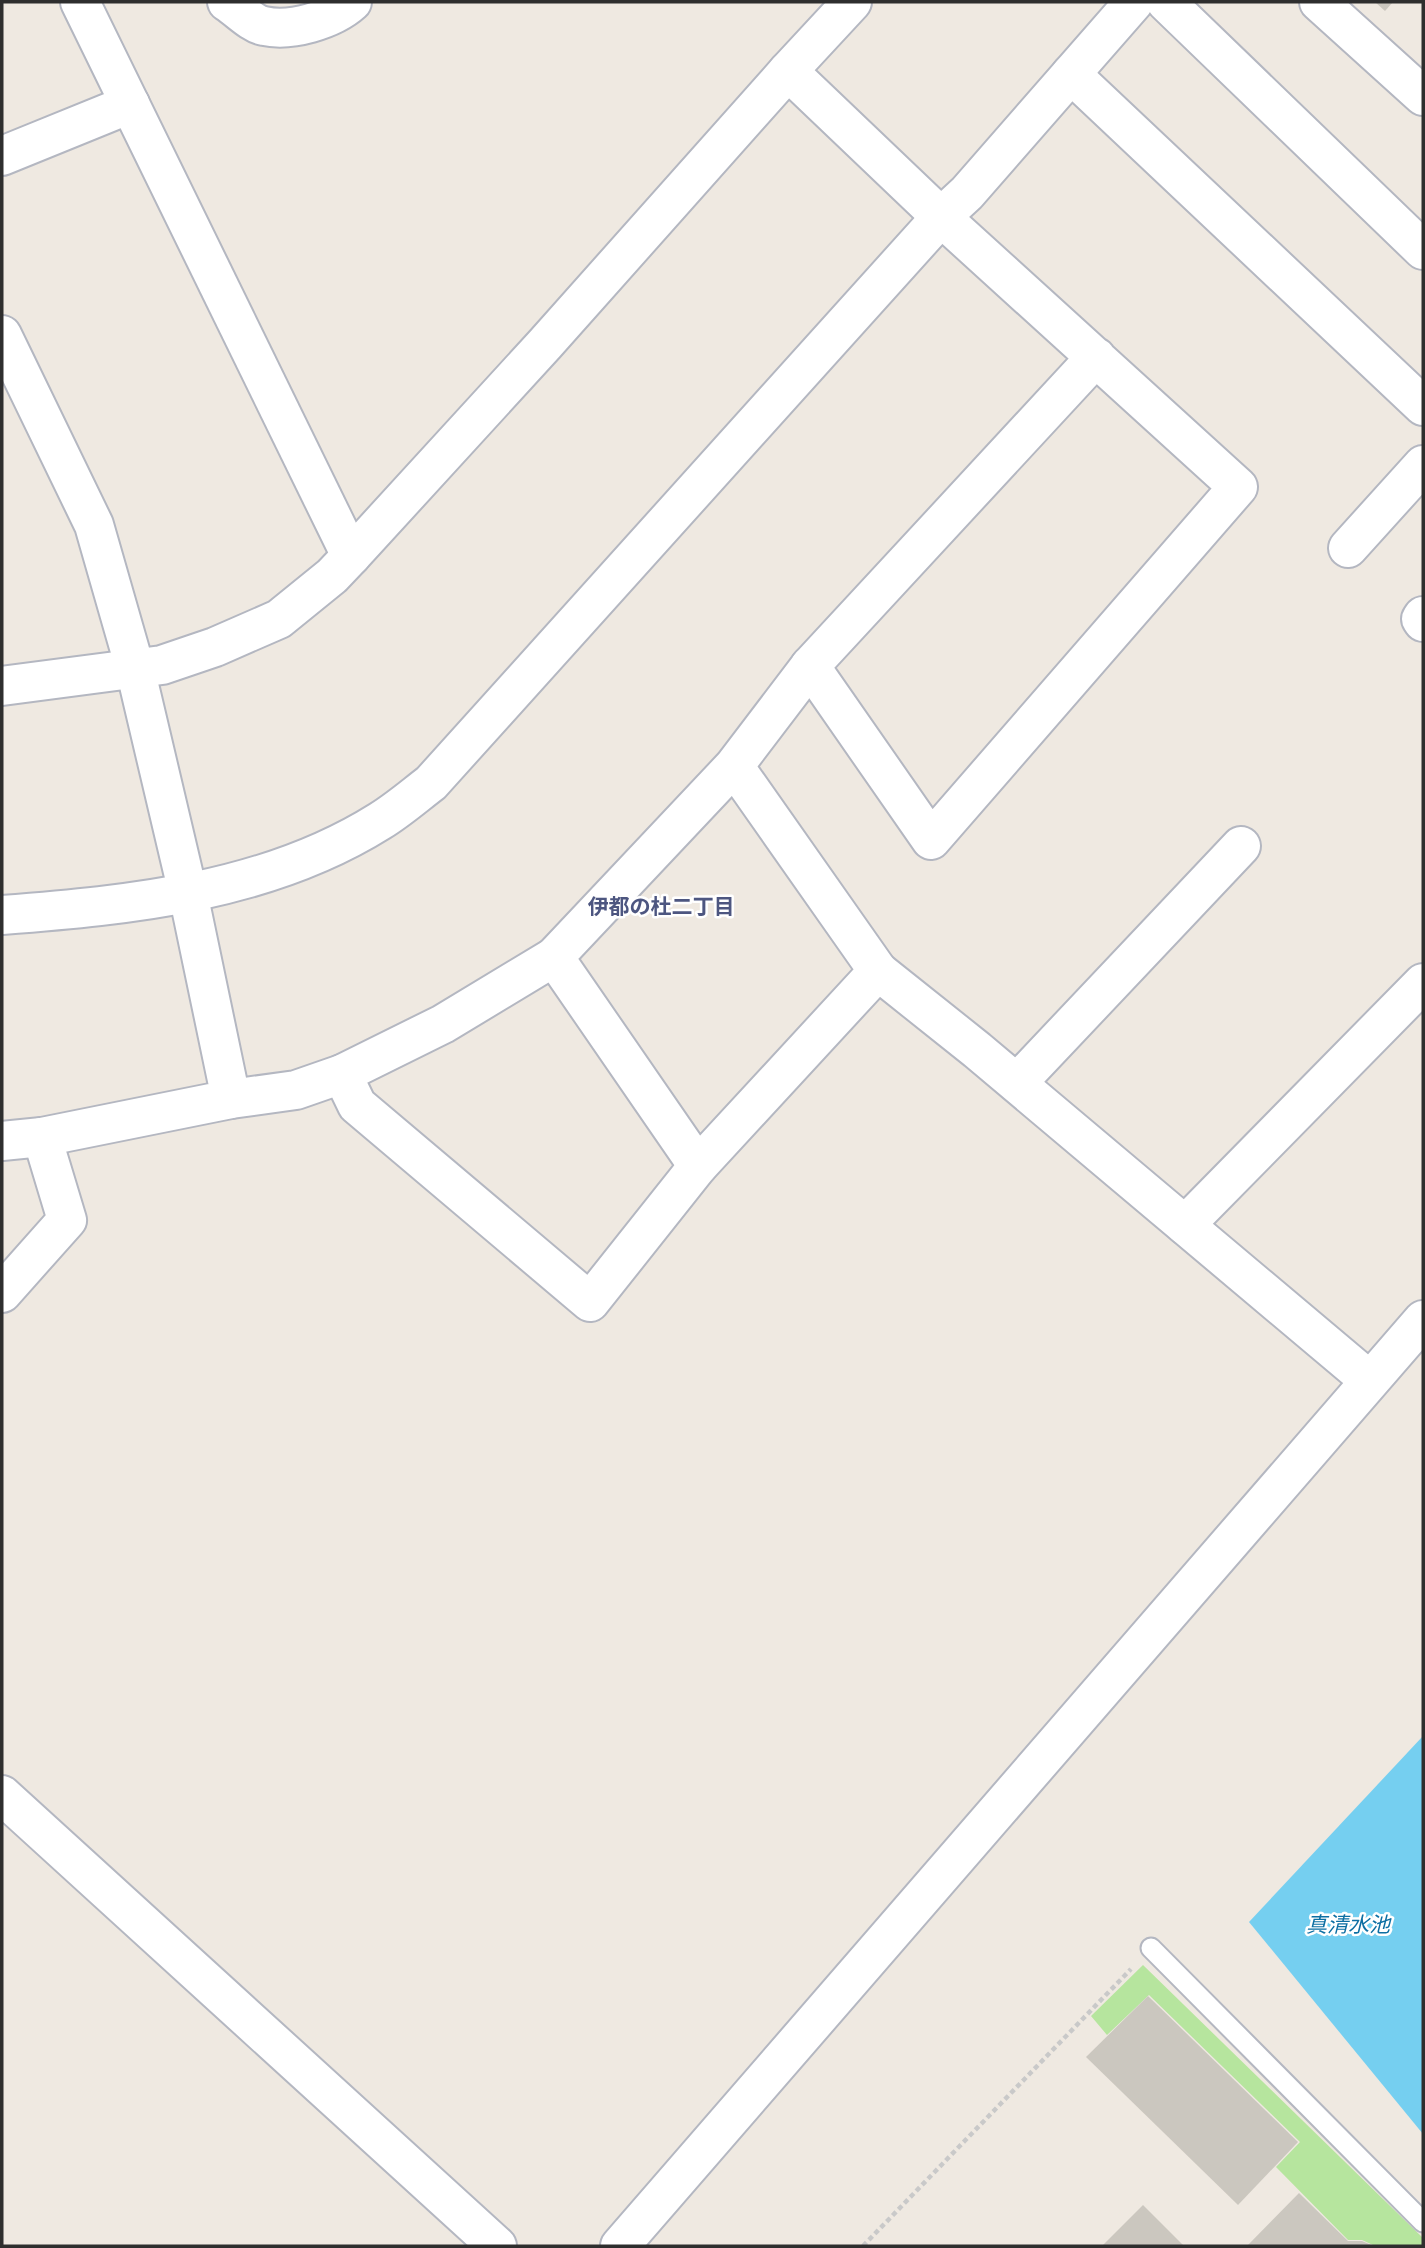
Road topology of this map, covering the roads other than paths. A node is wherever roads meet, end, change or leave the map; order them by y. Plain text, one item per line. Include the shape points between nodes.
1 (80, 2) edge
2 (228, 2) edge
3 (352, 2) edge
4 (852, 2) edge
5 (1134, 2) edge
6 (1166, 2) edge
7 (1320, 2) edge
8 (788, 71) junction
9 (1071, 74) junction
10 (1423, 96) edge
11 (130, 104) junction
12 (2, 156) edge
13 (941, 217) junction
14 (1423, 250) edge
15 (2, 335) edge
16 (1096, 357) junction
17 (1423, 406) edge
18 (1423, 465) edge
19 (1348, 548) dead end
20 (351, 556) junction
21 (1423, 616) edge
22 (1423, 622) edge
23 (810, 666) junction
24 (135, 668) junction
25 (2, 686) edge
26 (734, 766) junction
27 (1241, 846) dead end
28 (188, 893) junction
29 (2, 915) edge
30 (554, 957) junction
31 (878, 971) junction
32 (1423, 984) edge
33 (342, 1074) junction
34 (1017, 1083) junction
35 (231, 1099) junction
36 (42, 1137) junction
37 (2, 1141) edge
38 (698, 1166) junction
39 (1185, 1225) junction
40 (2, 1293) edge
41 (1423, 1320) edge
42 (1369, 1380) junction
43 (2, 1795) edge
44 (1152, 1948) road end
45 (1423, 2222) edge
46 (497, 2246) edge
47 (620, 2246) edge

1 - 11 street
2 - 3 street via 262,26 299,27
4 - 8 street
5 - 9 street
6 - 14 street
7 - 10 street
8 - 13 street
8 - 20 street
9 - 13 street
9 - 17 street
11 - 12 street
11 - 20 street
13 - 16 street
13 - 28 street via 431,783 381,821 337,845 276,870
15 - 24 street via 94,525
16 - 23 street
16 - 23 street via 1238,487 931,840
18 - 19 street
20 - 24 street via 279,619 215,647 162,665
21 - 22 street
23 - 26 street
24 - 25 street
24 - 28 street
26 - 30 street
26 - 31 street
27 - 34 street
28 - 29 street via 85,909
28 - 35 street
30 - 33 street via 443,1024
30 - 38 street
31 - 34 street
31 - 38 street
32 - 39 street
33 - 35 street via 296,1090
33 - 38 street via 357,1105 590,1301
34 - 39 street
35 - 36 street
36 - 37 street
36 - 40 street via 67,1220
39 - 42 street
41 - 42 street
42 - 47 street
43 - 46 street
44 - 45 lane

